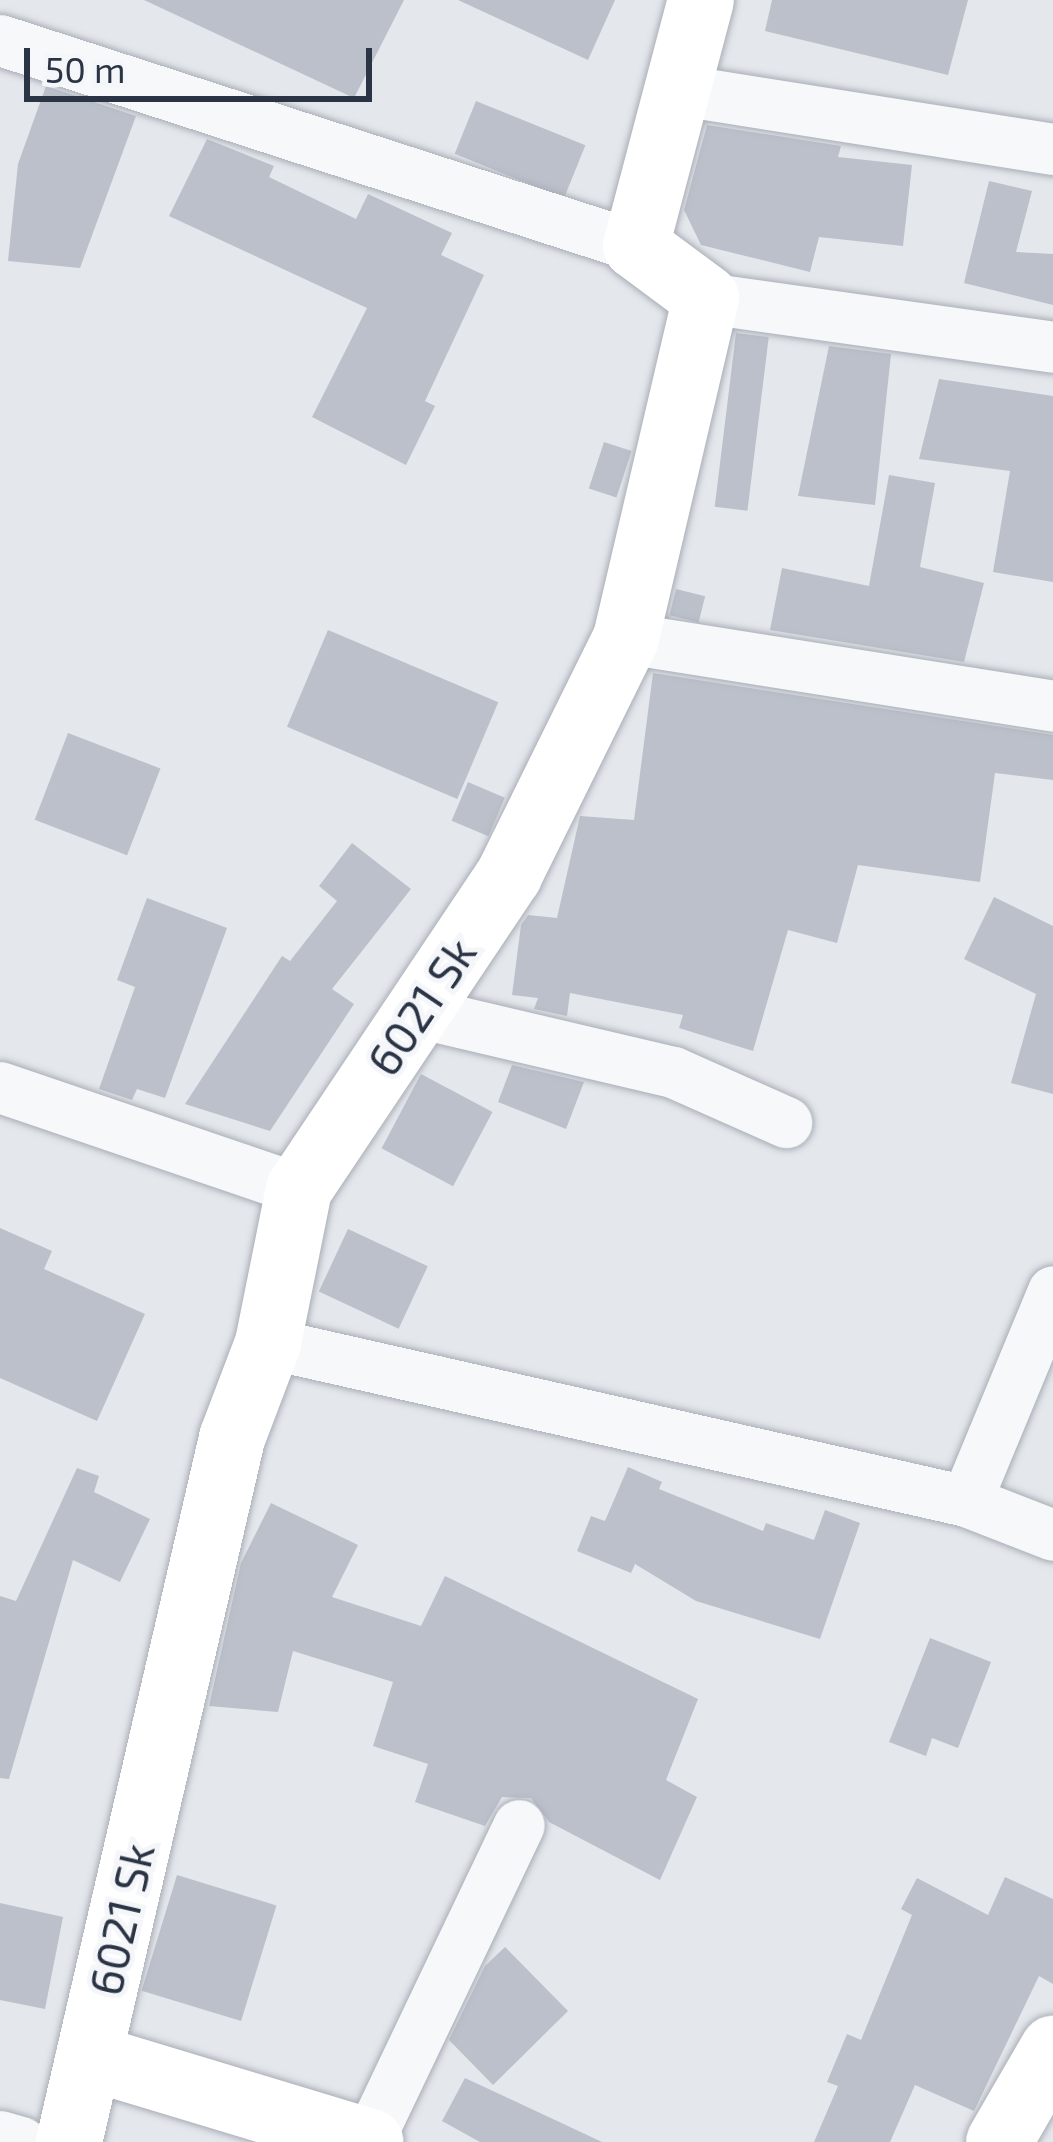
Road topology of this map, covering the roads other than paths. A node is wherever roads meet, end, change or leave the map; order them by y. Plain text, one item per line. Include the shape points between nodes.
1 (700, 0) edge
2 (0, 40) edge
3 (674, 89) junction
4 (1053, 148) edge
5 (636, 246) junction
6 (706, 298) junction
7 (1053, 347) edge
8 (626, 638) junction
9 (1053, 706) edge
10 (417, 1012) junction
11 (0, 1087) edge
12 (786, 1122) dead end
13 (299, 1190) junction
14 (1053, 1292) edge
15 (268, 1343) junction
16 (966, 1501) junction
17 (1053, 1535) edge
18 (519, 1825) dead end
19 (1053, 2048) edge
20 (89, 2056) junction
21 (0, 2137) edge
22 (21, 2142) edge
23 (69, 2142) edge
24 (369, 2142) edge
25 (998, 2142) edge

1 - 3 street
2 - 5 street
3 - 4 street
3 - 5 street
5 - 6 street
6 - 7 street
6 - 8 street, 6021 Sk
8 - 9 street
8 - 10 street, 6021 Sk via 509,875
10 - 12 street via 674,1072
10 - 13 street, 6021 Sk
11 - 13 street
13 - 15 street, 6021 Sk
14 - 16 street
15 - 16 street
15 - 20 street, 6021 Sk via 232,1438
16 - 17 street
18 - 24 street
19 - 25 street
20 - 23 street, 6021 Sk
20 - 24 street
21 - 22 street

